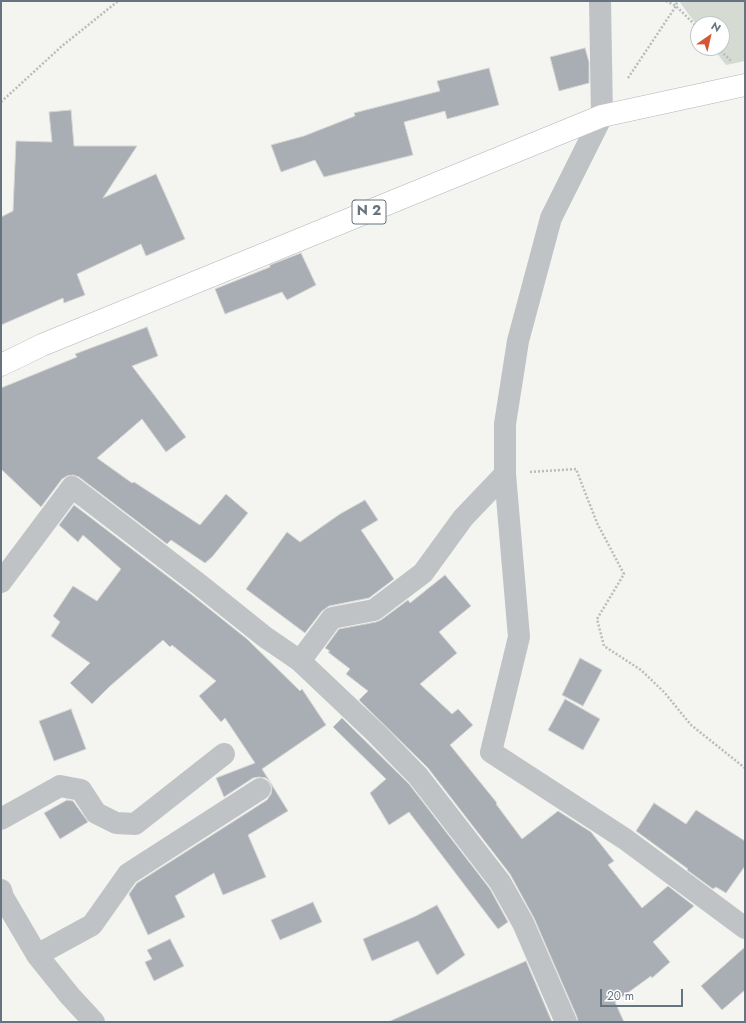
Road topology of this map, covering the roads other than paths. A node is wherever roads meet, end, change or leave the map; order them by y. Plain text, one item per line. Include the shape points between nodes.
1 (600, 1) edge
2 (745, 85) edge
3 (602, 116) junction
4 (1, 365) edge
5 (505, 474) junction
6 (1, 582) edge
7 (300, 661) junction
8 (224, 754) dead end
9 (260, 789) dead end
10 (1, 819) edge
11 (1, 890) edge
12 (745, 928) edge
13 (38, 955) junction
14 (94, 1022) edge
15 (566, 1022) edge

1 - 3 street
2 - 3 main road, N 2
3 - 4 main road, N 2 via 42,345
3 - 5 street via 551,218 518,341 504,424
5 - 7 street via 463,518 423,573 374,610 332,618
5 - 12 street via 519,637 491,752 625,839
6 - 7 street via 72,487 265,637
7 - 15 street via 418,776 500,882 523,923
8 - 10 street via 134,824 116,823 96,812 81,790 60,786
9 - 13 street via 128,874 92,925
11 - 13 street
13 - 14 street

